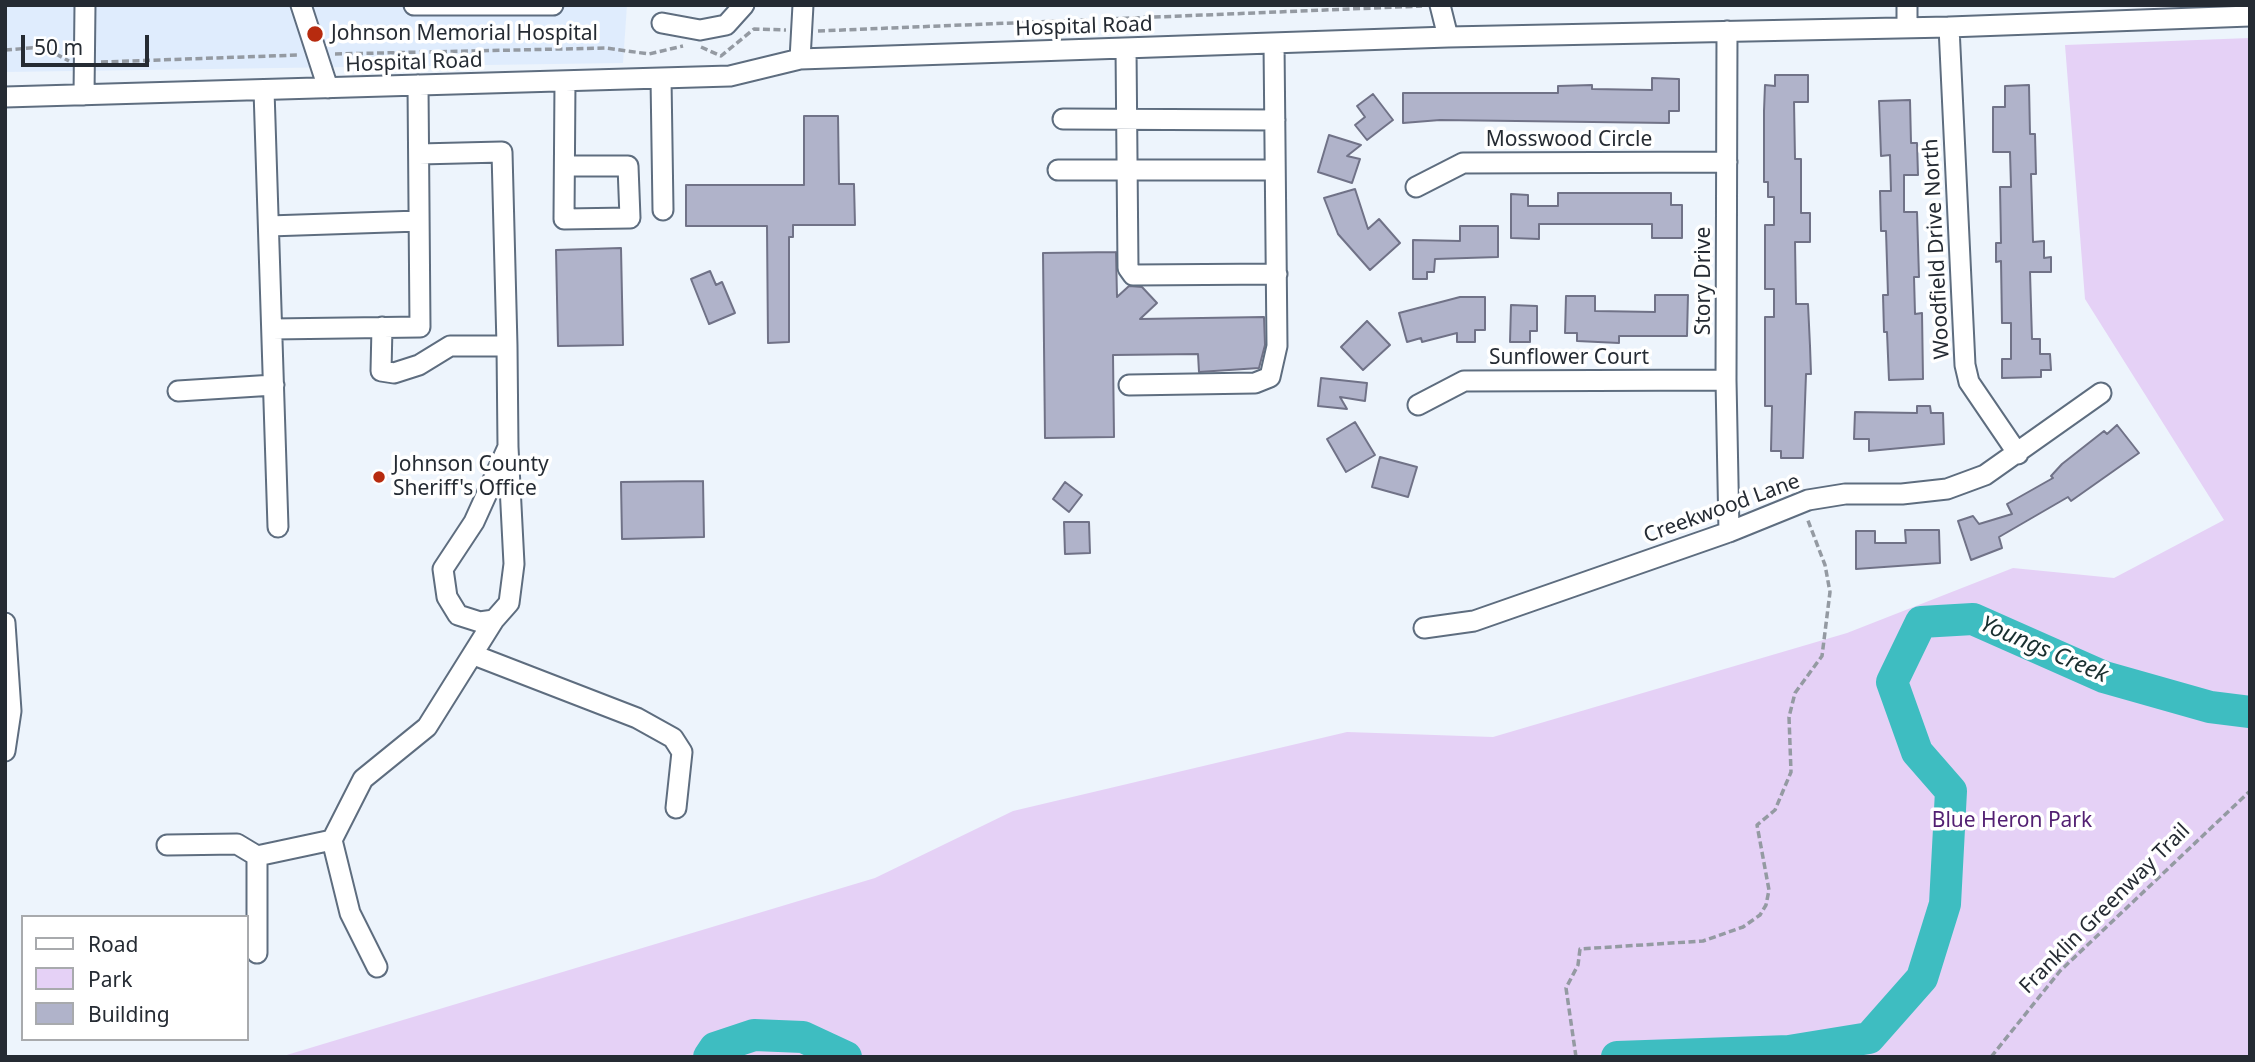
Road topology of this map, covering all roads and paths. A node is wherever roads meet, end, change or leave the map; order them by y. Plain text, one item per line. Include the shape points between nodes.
1 (85, 5) edge
2 (301, 5) edge
3 (414, 5) edge
4 (553, 5) edge
5 (744, 5) edge
6 (803, 5) edge
7 (1440, 5) edge
8 (1907, 5) edge
9 (2250, 16) edge
10 (662, 23) dead end
11 (1907, 27) junction
12 (1949, 27) junction
13 (1727, 30) junction
14 (1448, 37) junction
15 (1274, 43) junction
16 (1126, 48) junction
17 (800, 59) junction
18 (661, 78) junction
19 (565, 81) junction
20 (418, 85) junction
21 (328, 88) junction
22 (264, 90) junction
23 (84, 95) junction
24 (5, 97) edge
25 (1063, 118) dead end
26 (1127, 120) junction
27 (1275, 120) junction
28 (419, 154) junction
29 (1727, 162) junction
30 (565, 166) dead end
31 (1058, 170) dead end
32 (1128, 170) junction
33 (1275, 170) junction
34 (1416, 187) dead end
35 (663, 211) dead end
36 (419, 221) junction
37 (269, 226) junction
38 (1277, 274) junction
39 (382, 327) junction
40 (419, 327) junction
41 (272, 328) junction
42 (450, 346) junction
43 (507, 346) junction
44 (1726, 380) junction
45 (274, 385) junction
46 (1129, 385) dead end
47 (178, 391) dead end
48 (2101, 393) dead end
49 (1418, 405) dead end
50 (508, 447) junction
51 (2018, 454) junction
52 (1801, 503) junction
53 (278, 527) dead end
54 (1730, 532) junction
55 (494, 620) junction
56 (5, 623) edge
57 (1424, 628) dead end
58 (474, 655) junction
59 (5, 751) edge
60 (2250, 791) edge
61 (676, 808) dead end
62 (332, 840) junction
63 (167, 845) dead end
64 (257, 856) junction
65 (257, 953) dead end
66 (377, 967) dead end
67 (1576, 1057) edge
68 (1991, 1057) edge

1 - 23 street
2 - 21 street
3 - 4 street
5 - 10 street via 726,25 700,30
6 - 17 street
7 - 14 street
8 - 11 street
9 - 12 street, Hospital Road
11 - 12 street, Hospital Road
11 - 13 street, Hospital Road
12 - 51 street, Woodfield Drive North via 1965,365 1973,388
13 - 14 street, Hospital Road
13 - 29 street, Story Drive
14 - 15 street, Hospital Road
15 - 16 street, Hospital Road
15 - 27 street
16 - 17 street, Hospital Road
16 - 26 street
17 - 18 street, Hospital Road via 730,76
18 - 19 street, Hospital Road
18 - 35 street
19 - 20 street, Hospital Road
19 - 30 street
20 - 21 street, Hospital Road
20 - 28 street
21 - 22 street, Hospital Road
22 - 23 street, Hospital Road
22 - 37 street
23 - 24 street, Hospital Road
25 - 26 street
26 - 27 street
26 - 32 street
27 - 33 street
28 - 36 street
28 - 43 street via 502,152
29 - 34 street, Mosswood Circle via 1463,163
29 - 44 street, Story Drive
31 - 32 street
32 - 33 street
32 - 38 street via 1128,268 1133,275
33 - 38 street
36 - 37 street
36 - 40 street
37 - 41 street
38 - 46 street via 1278,346 1270,377 1255,383
39 - 40 street
39 - 41 street
39 - 42 street via 381,371 394,373 419,365
40 - 42 street
41 - 45 street
42 - 43 street
43 - 50 street
44 - 49 street, Sunflower Court via 1464,381
44 - 54 street, Story Drive
45 - 47 street
45 - 53 street
48 - 51 street, Creekwood Lane
50 - 55 street via 514,564 509,603
50 - 55 street via 474,522 443,569 447,597 458,615 480,622
51 - 52 street, Creekwood Lane via 1985,475 1947,489 1845,494
52 - 54 street, Creekwood Lane
52 - 67 path via 1825,565 1830,592 1822,656 1796,694 1789,717 1791,772 1775,810 1757,825 1769,890 1766,905 1743,927 1703,941 1580,950 1566,988
54 - 57 street, Creekwood Lane via 1474,621
55 - 58 street
56 - 59 street via 11,711
58 - 61 street via 637,718 673,738 682,752
58 - 62 street via 427,727 363,779
60 - 68 path, Franklin Greenway Trail via 2060,971
62 - 64 street
62 - 66 street via 350,913
63 - 64 street via 237,844
64 - 65 street

